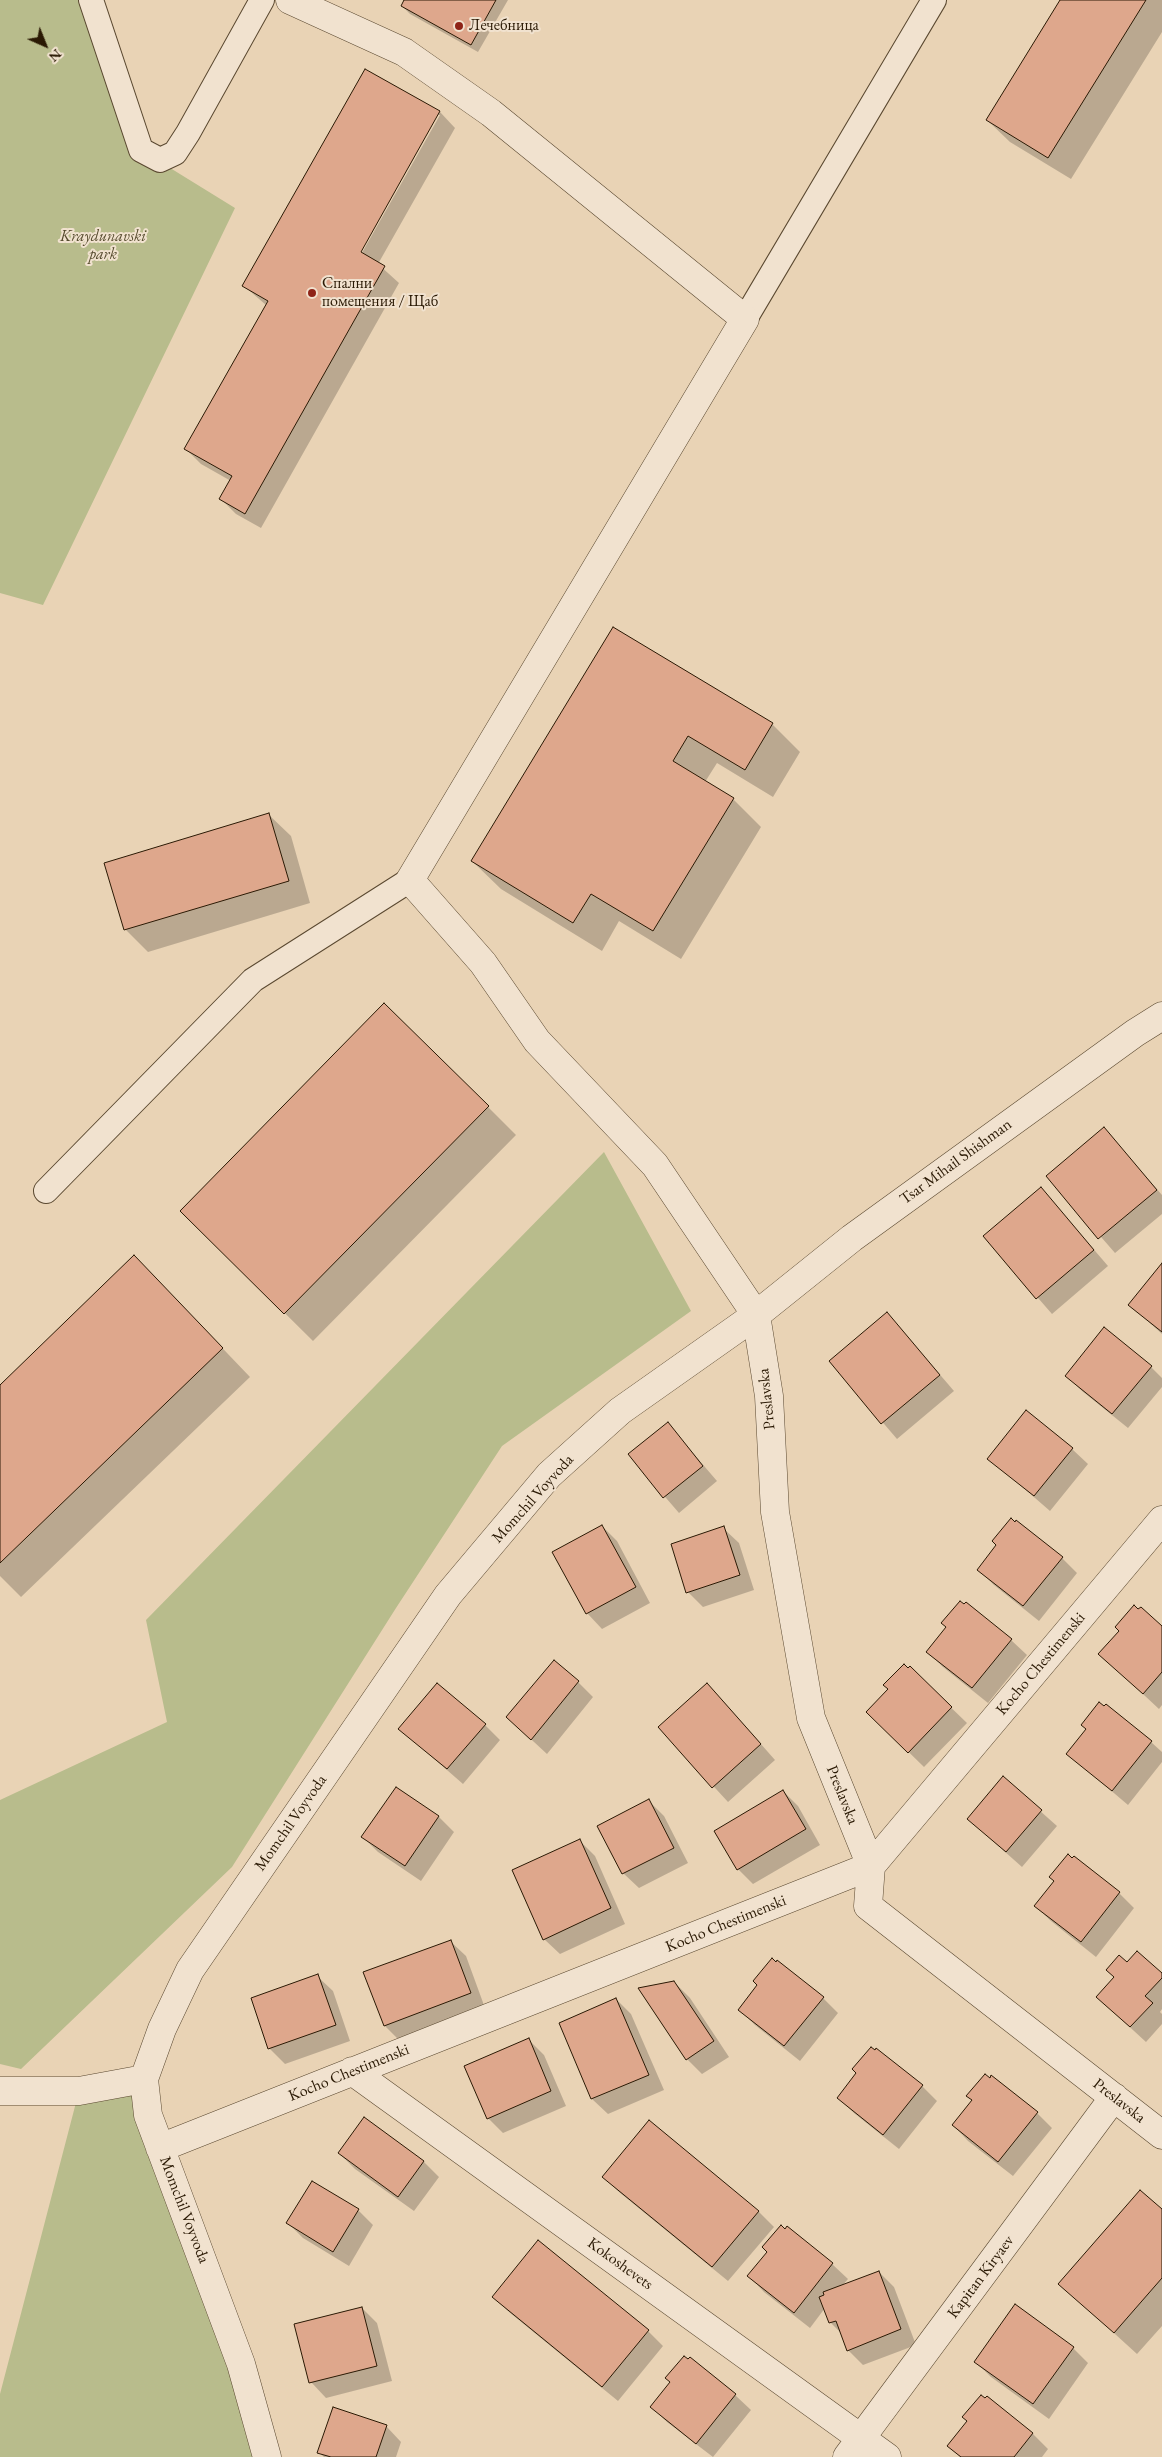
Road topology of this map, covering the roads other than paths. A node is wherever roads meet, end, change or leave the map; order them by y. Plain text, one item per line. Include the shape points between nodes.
1 (91, 0) edge
2 (262, 0) edge
3 (290, 0) edge
4 (934, 0) edge
5 (744, 319) junction
6 (410, 880) junction
7 (1162, 1016) edge
8 (46, 1191) dead end
9 (756, 1315) junction
10 (1162, 1520) edge
11 (871, 1866) junction
12 (352, 2072) junction
13 (144, 2079) junction
14 (0, 2091) edge
15 (1114, 2098) junction
16 (1162, 2135) edge
17 (160, 2148) junction
18 (854, 2448) edge
19 (267, 2457) edge
20 (887, 2457) edge

1 - 2 lane via 141,150 160,160 174,153 188,133
3 - 5 street via 404,52 436,74 491,113
4 - 5 lane
5 - 6 street
6 - 8 lane via 253,980
6 - 9 street via 484,963 537,1041 655,1165
7 - 9 street, Tsar Mihail Shishman via 852,1238
9 - 11 street, Preslavska via 769,1396 775,1512 811,1718
9 - 13 street, Momchil Voyvoda via 613,1417 550,1476 448,1595 190,1970 162,2029
10 - 11 street, Kocho Chestimenski
11 - 12 street, Kocho Chestimenski
11 - 15 street, Preslavska via 868,1906
12 - 17 street, Kocho Chestimenski
12 - 18 street, Kokoshevets
13 - 14 street via 79,2091
13 - 17 street, Momchil Voyvoda via 148,2114
15 - 16 street, Preslavska
15 - 18 street, Kapitan Kiryaev
17 - 19 street, Momchil Voyvoda via 241,2364
18 - 20 street, Kokoshevets

